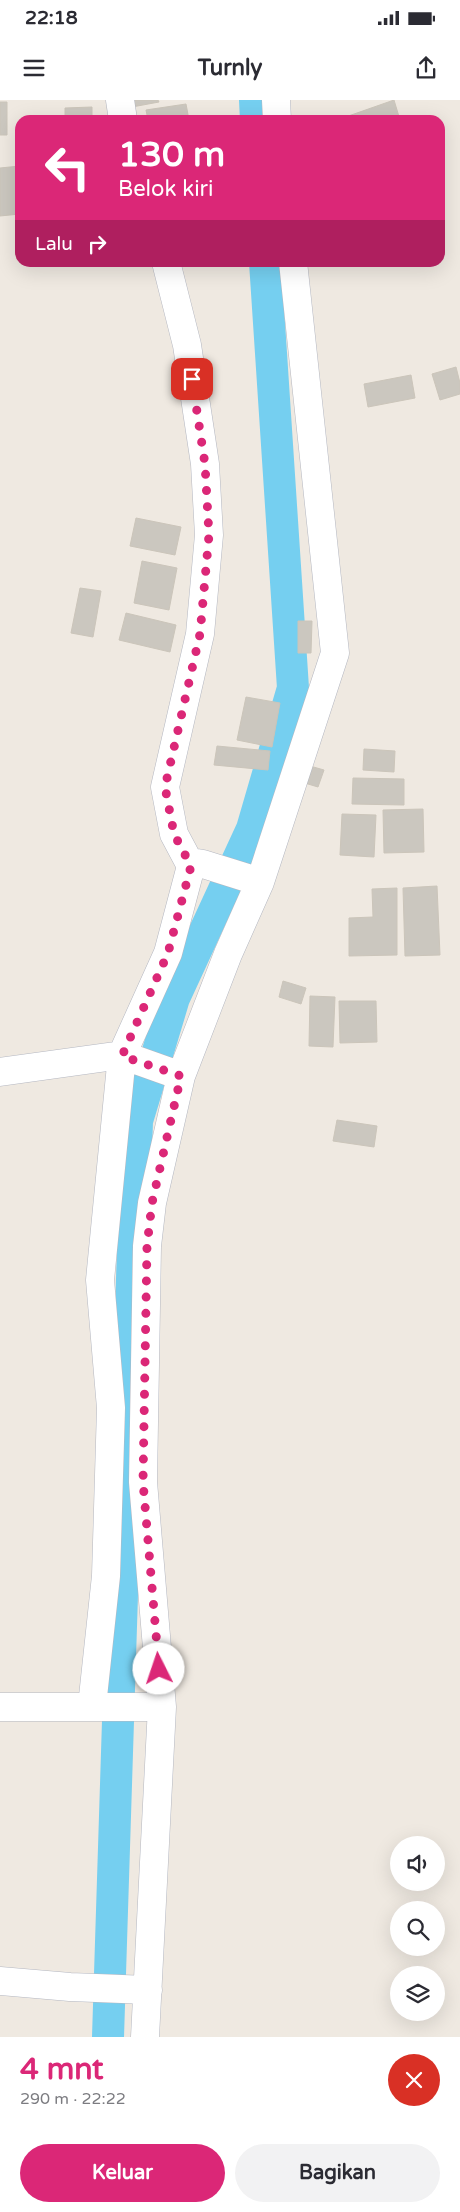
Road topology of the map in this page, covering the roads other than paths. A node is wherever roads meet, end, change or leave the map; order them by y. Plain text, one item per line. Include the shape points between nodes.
1 (120, 100) edge
2 (276, 100) edge
3 (122, 115) edge
4 (277, 115) edge
5 (167, 267) edge
6 (294, 267) edge
7 (197, 865) junction
8 (251, 879) junction
9 (129, 1058) junction
10 (0, 1072) edge
11 (177, 1074) junction
12 (99, 1706) junction
13 (0, 1707) edge
14 (156, 1707) junction
15 (0, 1981) edge
16 (148, 1990) junction
17 (145, 2037) edge

1 - 3 street
2 - 4 street
5 - 7 street via 187,345 205,464 209,535 200,634 165,787 174,834
6 - 8 street via 335,653
7 - 8 street
7 - 9 street
8 - 11 street via 228,954
9 - 10 street
9 - 11 street
9 - 12 street via 100,1280 111,1408
11 - 14 street via 147,1246 143,1482
12 - 13 street
12 - 14 street
14 - 16 street
15 - 16 street
16 - 17 street

